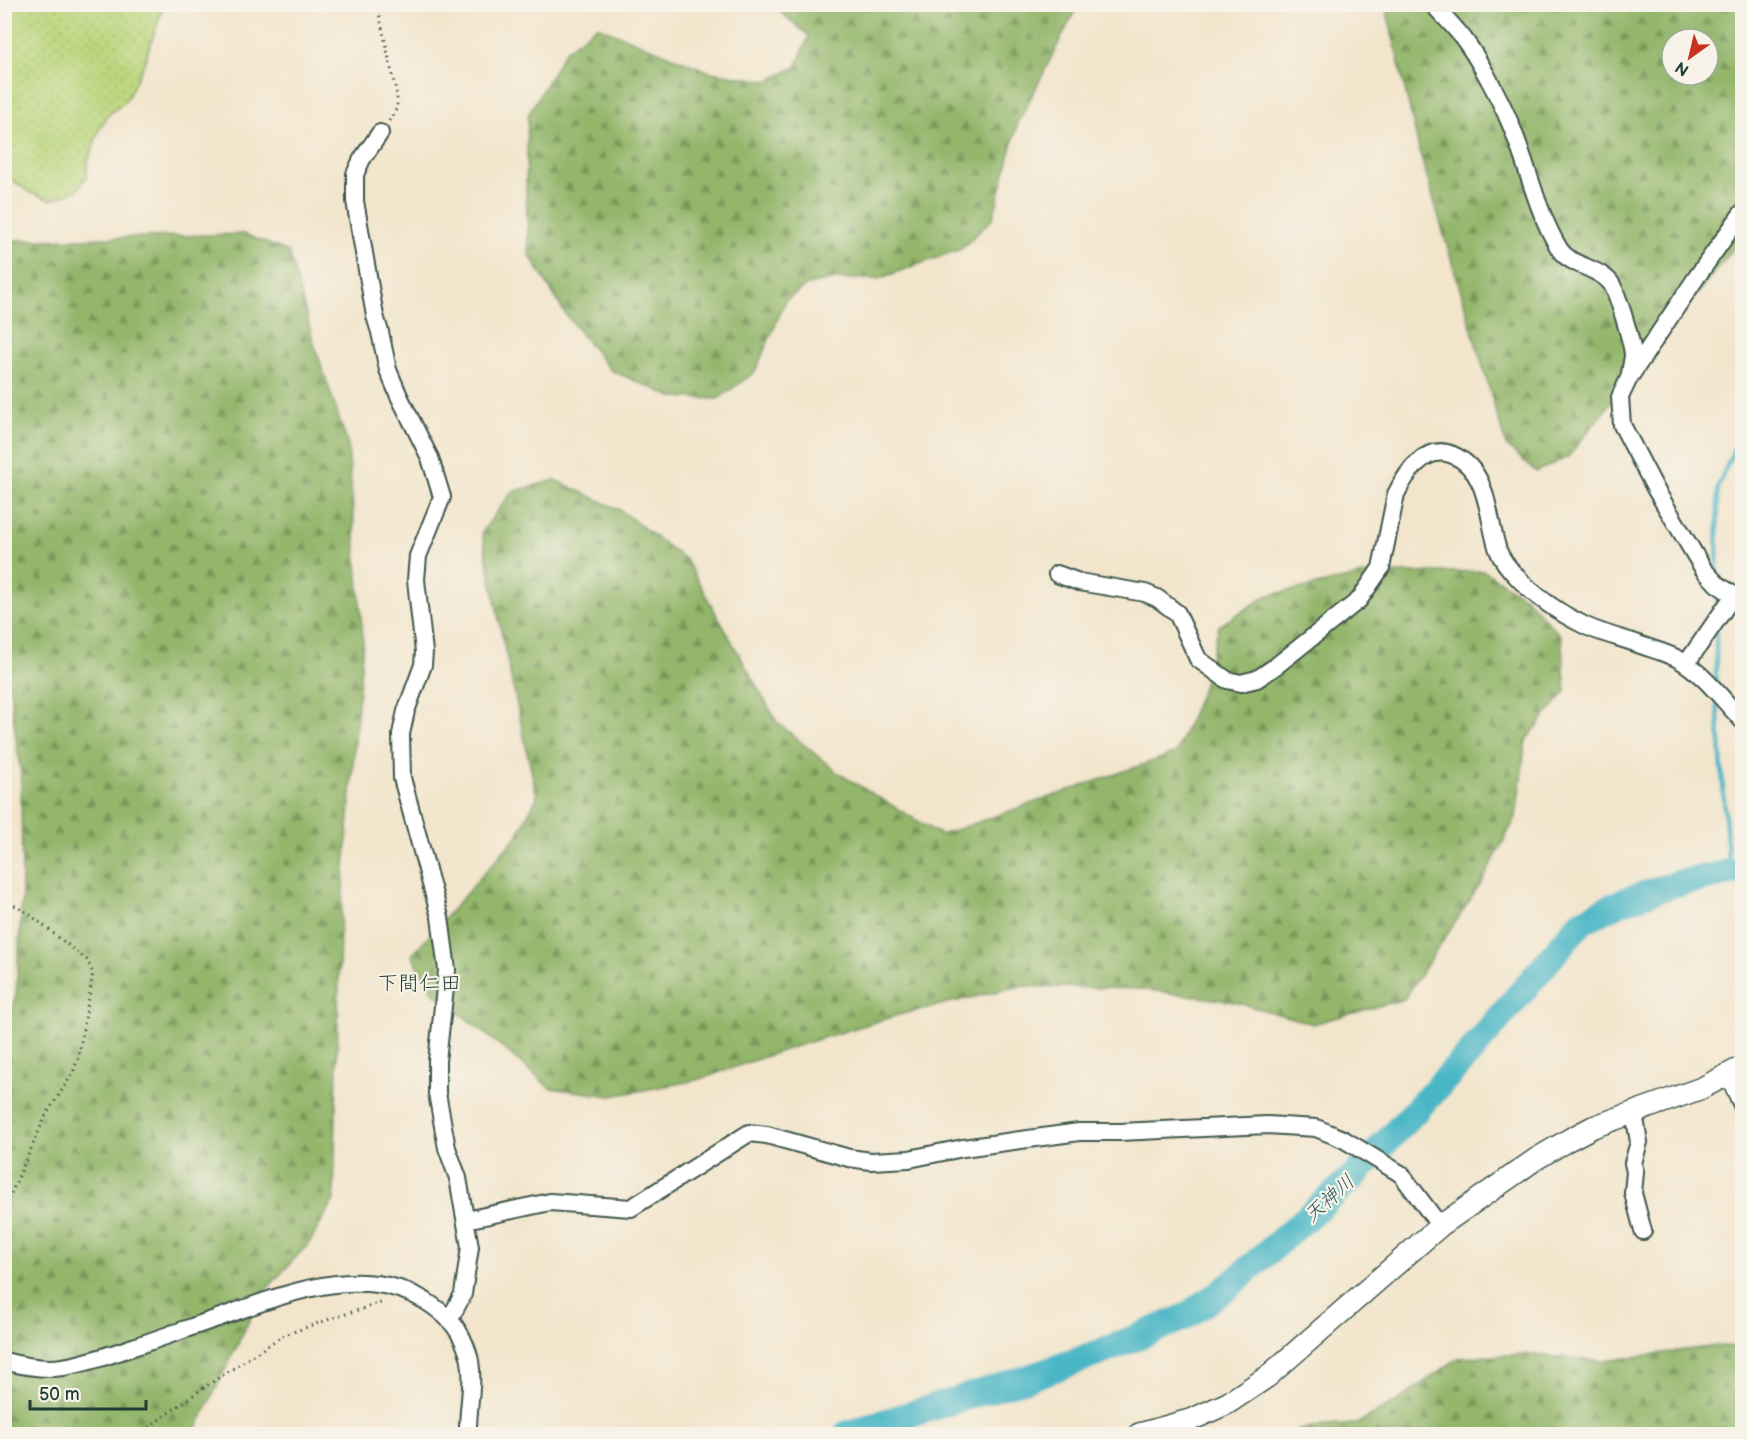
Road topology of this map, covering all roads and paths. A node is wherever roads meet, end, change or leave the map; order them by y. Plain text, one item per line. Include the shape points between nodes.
1 (377, 4) edge
2 (1433, 4) edge
3 (380, 133) joint
4 (1743, 213) edge
5 (1629, 378) junction
6 (1057, 574) dead end
7 (1738, 597) edge
8 (1686, 664) junction
9 (1743, 720) edge
10 (4, 899) edge
11 (1735, 1071) edge
12 (1743, 1105) edge
13 (1634, 1113) junction
14 (4, 1209) edge
15 (466, 1220) junction
16 (1440, 1226) junction
17 (1643, 1231) dead end
18 (411, 1294) junction
19 (450, 1319) junction
20 (4, 1361) edge
21 (4, 1432) edge
22 (8, 1434) edge
23 (139, 1434) edge
24 (468, 1434) edge
25 (1139, 1434) edge

1 - 3 path via 397,96 397,108
2 - 5 street via 1466,42 1510,122 1531,185 1562,253 1610,282 1633,355
3 - 15 street via 356,174 355,201 388,370 430,458 442,497 418,556 416,580 424,652 401,734 402,778 440,917 447,970 437,1093
4 - 5 street
5 - 7 street via 1620,397 1622,425 1704,570
6 - 8 street via 1157,598 1177,613 1198,659 1227,680 1257,680 1359,600 1381,568 1400,486 1416,463 1434,453 1445,453 1455,455 1478,477 1498,552 1528,589 1579,623
7 - 8 street
8 - 9 street
10 - 14 path via 87,960 93,973 80,1054 73,1073 46,1115
11 - 12 street
11 - 13 street via 1702,1088
13 - 16 street via 1570,1138
13 - 17 street via 1639,1142 1633,1193
15 - 16 street via 550,1202 631,1208 749,1133 768,1134 872,1161 909,1159 1079,1132 1267,1125 1316,1128 1343,1139 1401,1174
15 - 19 street via 470,1247 463,1294
16 - 25 street via 1268,1377 1193,1419
18 - 19 street
18 - 20 street via 395,1287 355,1282 317,1287 284,1294 60,1368
18 - 23 path via 282,1336
19 - 24 street via 468,1354
21 - 22 path

